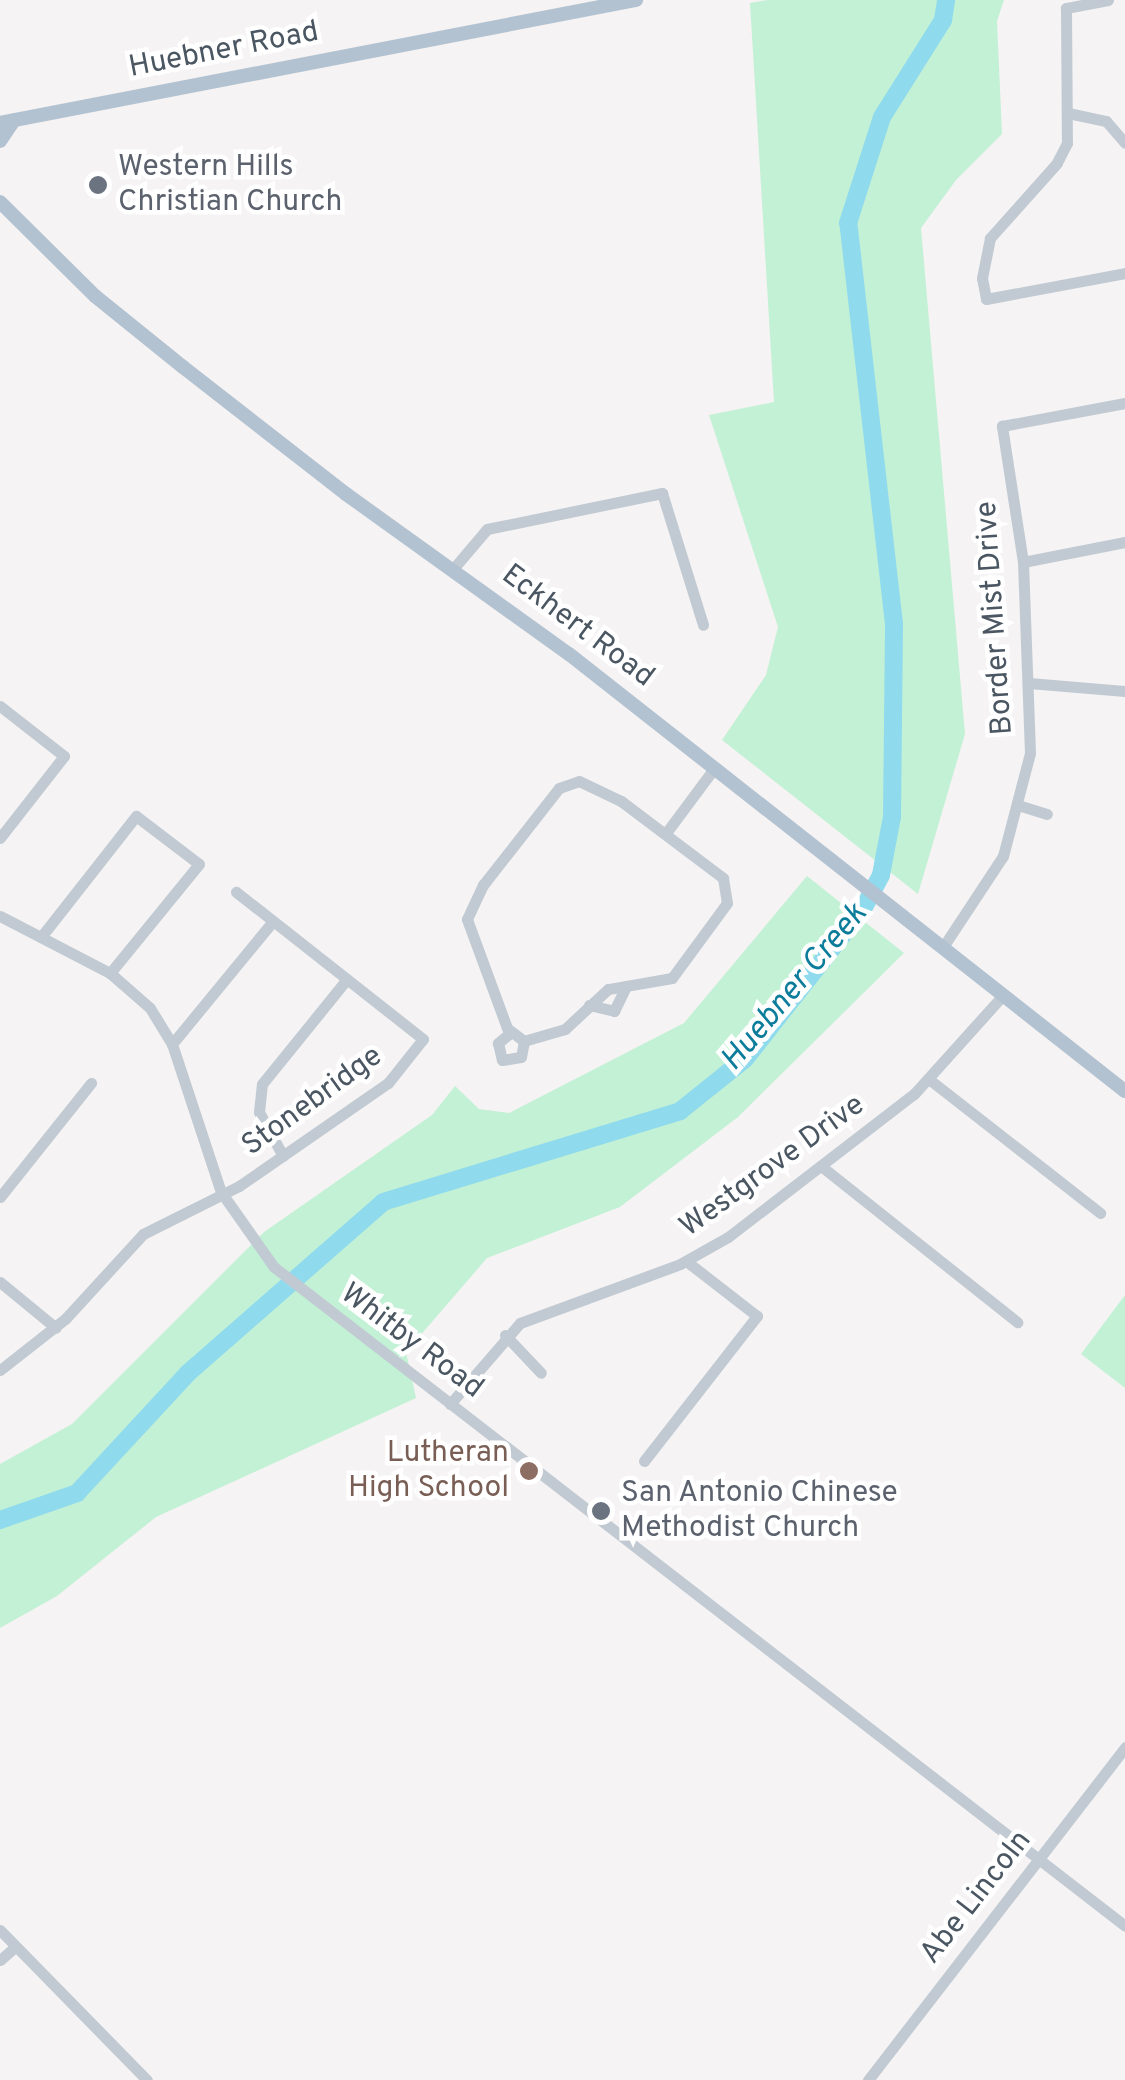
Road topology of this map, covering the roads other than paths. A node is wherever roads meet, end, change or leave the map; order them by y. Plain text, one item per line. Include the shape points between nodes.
1 (636, 0) edge
2 (1104, 0) edge
3 (1068, 113) junction
4 (5, 120) edge
5 (0, 142) edge
6 (1125, 143) edge
7 (0, 202) edge
8 (1125, 274) edge
9 (1125, 403) edge
10 (1125, 542) edge
11 (1024, 562) junction
12 (454, 569) junction
13 (702, 626) dead end
14 (1029, 683) junction
15 (1125, 692) edge
16 (0, 706) edge
17 (715, 768) junction
18 (1021, 806) junction
19 (1047, 814) dead end
20 (666, 833) junction
21 (0, 838) edge
22 (236, 892) dead end
23 (0, 916) edge
24 (273, 922) junction
25 (41, 937) junction
26 (943, 947) junction
27 (110, 973) junction
28 (347, 979) junction
29 (626, 986) junction
30 (1004, 995) junction
31 (590, 1005) junction
32 (510, 1033) junction
33 (524, 1041) junction
34 (172, 1044) junction
35 (930, 1080) junction
36 (91, 1083) dead end
37 (1125, 1091) edge
38 (283, 1156) junction
39 (822, 1166) junction
40 (221, 1192) junction
41 (0, 1197) edge
42 (1100, 1212) dead end
43 (686, 1261) junction
44 (0, 1282) edge
45 (1018, 1322) dead end
46 (56, 1328) junction
47 (505, 1335) junction
48 (0, 1370) edge
49 (541, 1373) dead end
50 (450, 1404) junction
51 (644, 1462) dead end
52 (1125, 1747) edge
53 (1039, 1859) junction
54 (1125, 1926) edge
55 (0, 1930) edge
56 (15, 1947) junction
57 (0, 1960) edge
58 (147, 2080) edge
59 (868, 2080) edge

1 - 4 main road, Huebner Road
2 - 3 street via 1066,8
3 - 6 street via 1106,121
3 - 8 street via 1061,156 986,246 986,299
4 - 5 main road
7 - 12 main road, Eckhert Road via 115,312 346,494
9 - 11 street, Border Mist Drive via 1002,426
10 - 11 street
11 - 14 street, Border Mist Drive
12 - 13 street via 488,529 662,493
12 - 17 main road, Eckhert Road
14 - 15 street
14 - 18 street, Border Mist Drive via 1030,754
16 - 21 street via 64,756
17 - 20 street
17 - 26 main road, Eckhert Road
18 - 19 street
18 - 26 street, Border Mist Drive via 990,880
20 - 29 street via 722,878 727,903 672,978
20 - 32 street via 608,793 572,781 494,871 470,907 467,930
22 - 24 street
23 - 25 street, Whitby Road
24 - 28 street
24 - 34 street
25 - 27 street, Whitby Road
25 - 27 street via 136,816 199,864
26 - 30 main road, Eckhert Road
27 - 34 street, Whitby Road via 150,1008
28 - 38 street via 262,1084 259,1112
28 - 38 street, Stonebridge via 423,1040 400,1074
29 - 31 street via 608,989
29 - 31 street via 614,1010
30 - 35 street, Westgrove Drive
30 - 37 main road, Eckhert Road
31 - 33 street via 558,1033
32 - 33 street
32 - 33 street via 498,1044 502,1060 521,1057
34 - 40 street, Whitby Road
35 - 39 street, Westgrove Drive
35 - 42 street
36 - 41 street
38 - 40 street, Stonebridge
39 - 43 street, Westgrove Drive
39 - 45 street
40 - 46 street, Stonebridge via 144,1234
40 - 50 street, Whitby Road via 262,1253
43 - 47 street, Westgrove Drive
43 - 51 street via 757,1316
44 - 46 street
46 - 48 street, Stonebridge
47 - 49 street
47 - 50 street, Westgrove Drive
50 - 53 street, Whitby Road
52 - 53 street, Abe Lincoln
53 - 54 street, Whitby Road
53 - 59 street, Abe Lincoln
55 - 56 street
56 - 57 street
56 - 58 street

